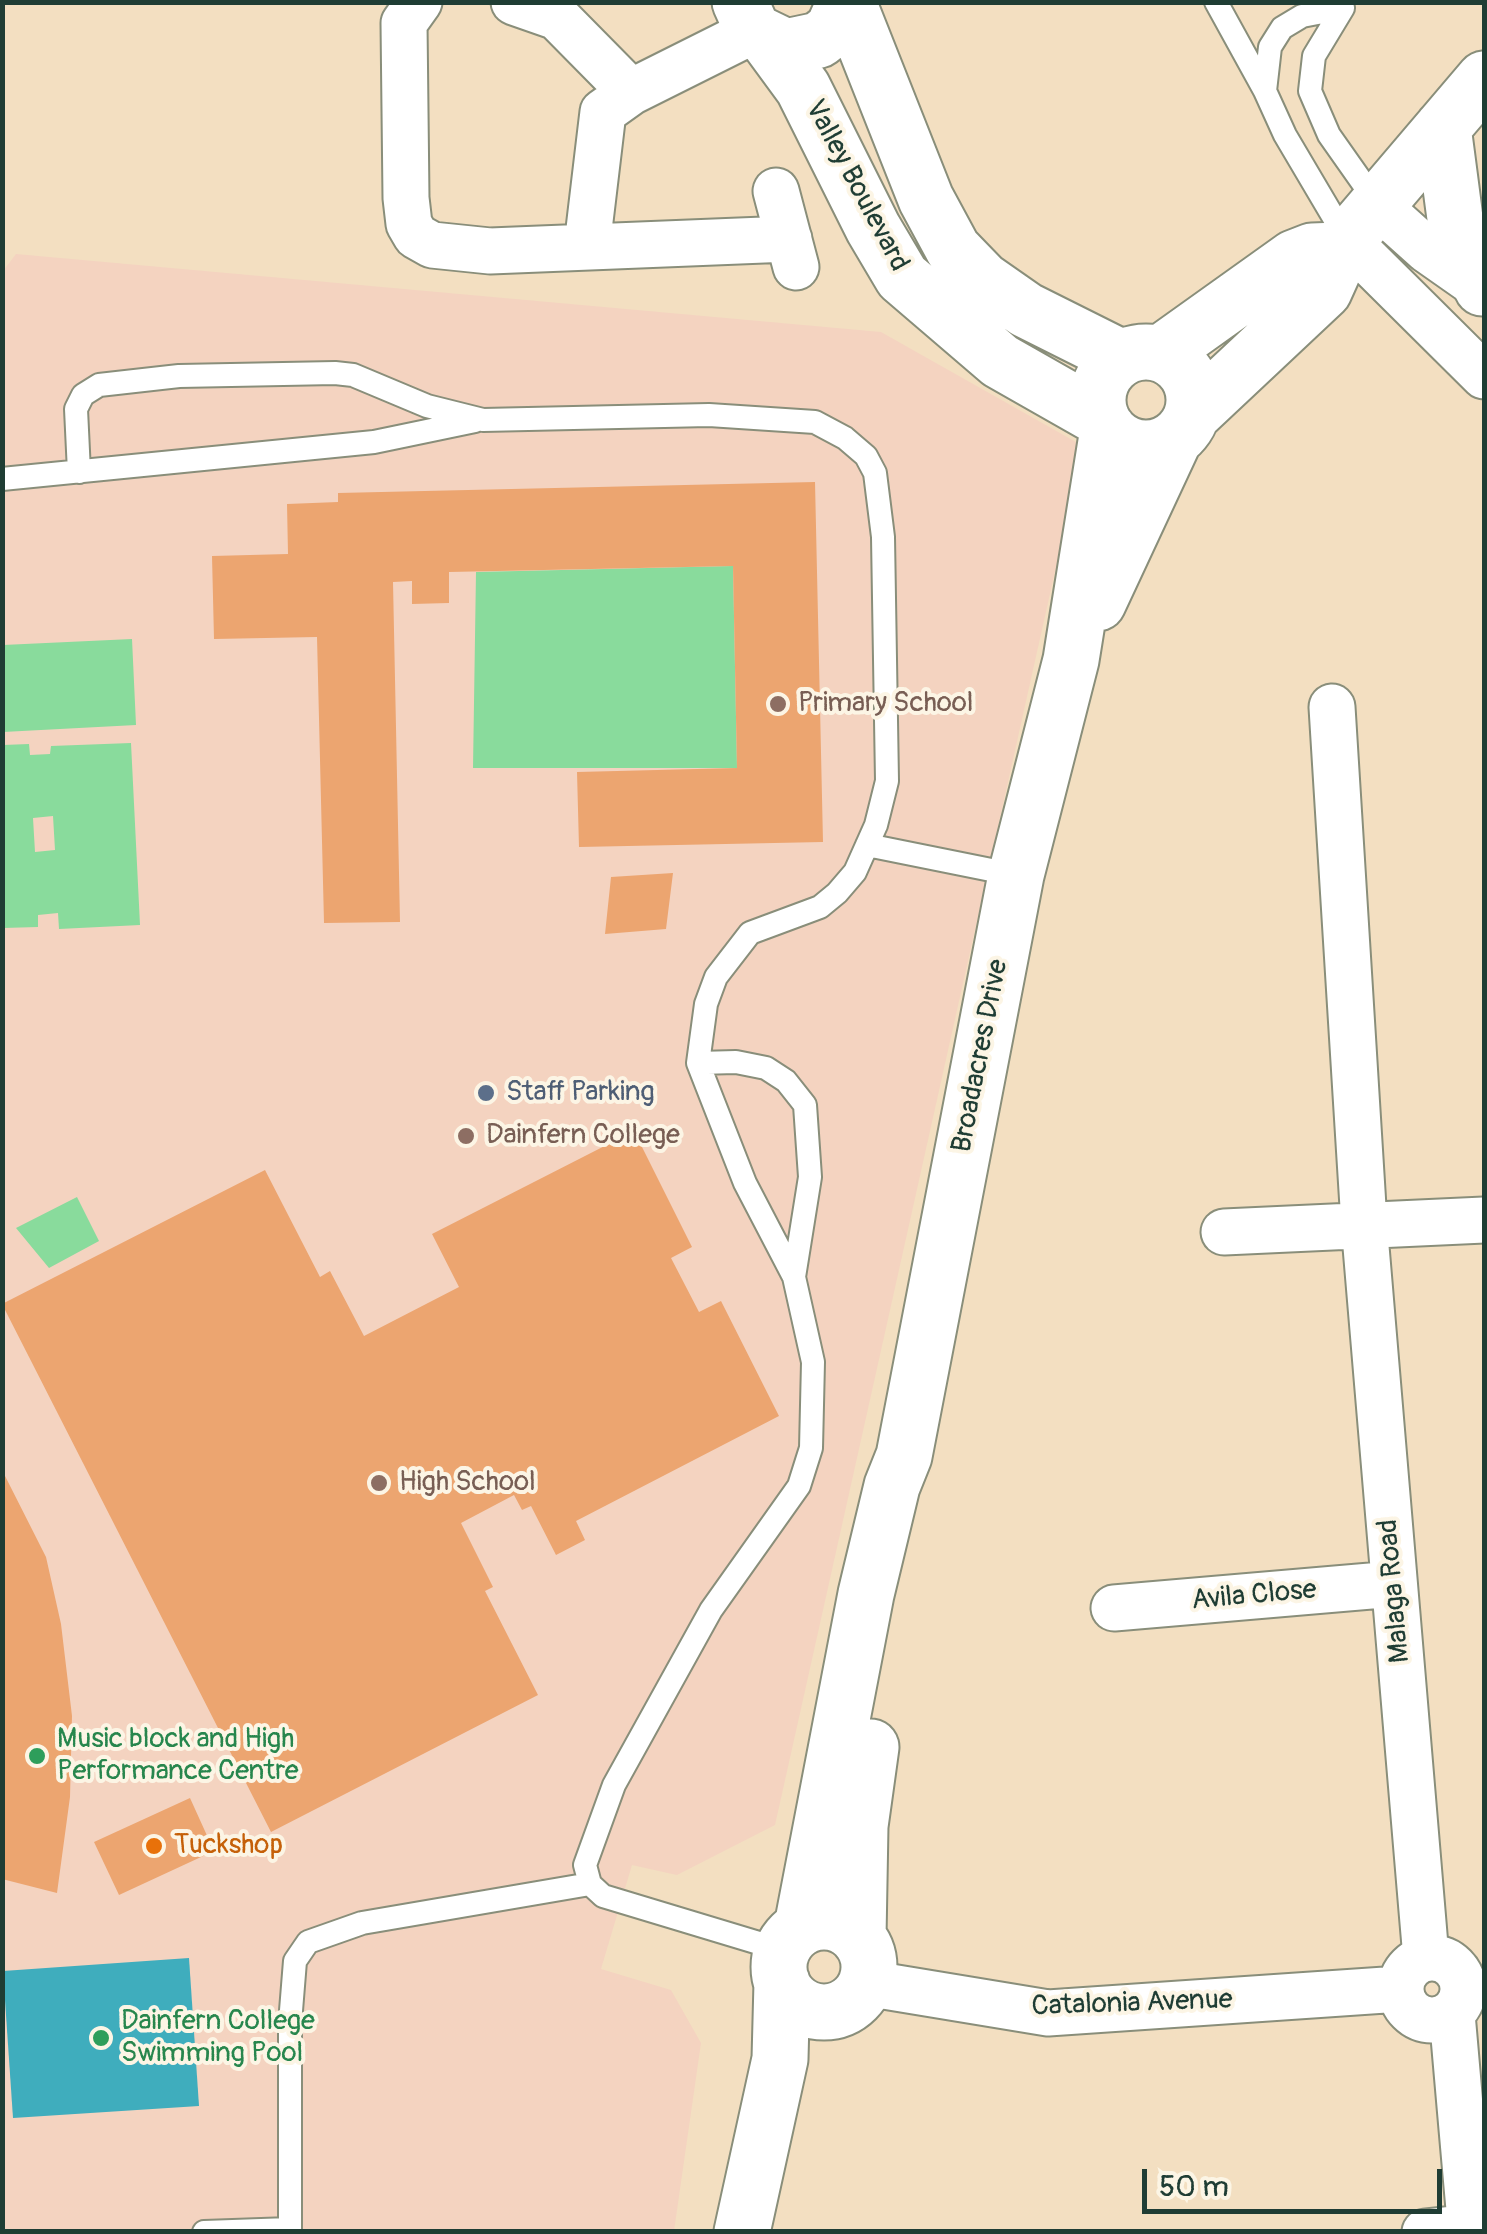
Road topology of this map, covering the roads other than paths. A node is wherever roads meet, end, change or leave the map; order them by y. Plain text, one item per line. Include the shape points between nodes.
1 (420, 2) edge
2 (514, 2) edge
3 (847, 2) edge
4 (1216, 2) edge
5 (748, 19) edge
6 (1484, 79) edge
7 (1265, 90) junction
8 (631, 92) junction
9 (1443, 127) junction
10 (776, 191) dead end
11 (1355, 232) junction
12 (587, 246) junction
13 (1000, 292) junction
14 (1480, 327) edge
15 (972, 339) junction
16 (1141, 356) junction
17 (484, 420) junction
18 (1105, 424) junction
19 (1183, 427) junction
20 (79, 472) junction
21 (2, 479) edge
22 (1071, 660) junction
23 (1332, 707) dead end
24 (868, 845) junction
25 (1016, 874) junction
26 (698, 1063) junction
27 (1484, 1220) edge
28 (1364, 1224) junction
29 (1224, 1232) dead end
30 (794, 1278) junction
31 (904, 1456) junction
32 (1394, 1584) junction
33 (1114, 1608) dead end
34 (590, 1884) junction
35 (788, 1953) junction
36 (1413, 1974) junction
37 (852, 1977) junction
38 (1467, 1993) edge
39 (780, 2059) junction
40 (1471, 2229) edge
41 (204, 2232) edge
42 (742, 2232) edge
43 (1425, 2232) edge

1 - 12 street via 404,22 406,198 416,236 432,245 490,252
2 - 8 street via 557,17
3 - 5 street via 820,40 786,48
3 - 13 street, Valley Boulevard via 926,199 953,249
4 - 7 lane
5 - 8 street
5 - 15 street, Valley Boulevard via 803,88 902,277
6 - 9 street, Broadacres Drive
7 - 11 lane
7 - 11 lane via 1270,46 1282,28 1302,16 1343,8 1314,56 1310,91
8 - 12 street via 599,120
9 - 11 street, Broadacres Drive
9 - 14 street via 1450,202
10 - 12 street via 793,254
11 - 14 street
11 - 14 street via 1428,250
11 - 16 street, Broadacres Drive via 1294,258
11 - 19 street, Broadacres Drive via 1324,291
13 - 15 street
13 - 16 street, Valley Boulevard
15 - 18 street, Valley Boulevard
16 - 18 street, Broadacres Drive via 1103,378 1098,405
16 - 19 street via 1186,370 1195,399
17 - 20 lane via 374,442
17 - 20 lane via 335,372 99,385 76,410
17 - 24 lane via 783,417 815,422 866,456 882,523 887,781
18 - 19 street via 1132,446 1161,447
18 - 22 street, Broadacres Drive
19 - 22 street, Broadacres Drive
20 - 21 lane
22 - 25 street, Broadacres Drive
23 - 28 street, Malaga Road
24 - 25 lane
24 - 26 lane via 837,893 750,933 716,976
25 - 31 street, Broadacres Drive
26 - 30 lane via 745,1182
26 - 30 lane via 766,1068 786,1080 805,1105 810,1177
27 - 28 street
28 - 29 street
28 - 32 street, Malaga Road
30 - 34 lane via 815,1399 800,1486 711,1610 614,1785 589,1843
31 - 35 street, Broadacres Drive via 866,1594
31 - 37 street, Broadacres Drive via 902,1544 860,1826
32 - 33 street, Avila Close
32 - 36 street, Malaga Road
34 - 35 lane via 621,1903
34 - 41 lane via 362,1924 308,1942 295,1960 291,2006 290,2228
35 - 37 street via 832,1922
35 - 37 street via 801,2006
35 - 39 street, Broadacres Drive
36 - 37 street, Catalonia Avenue via 1048,2014
36 - 38 street via 1412,2014 1440,2020
37 - 39 street
38 - 40 street
39 - 42 street, Broadacres Drive
40 - 43 street

